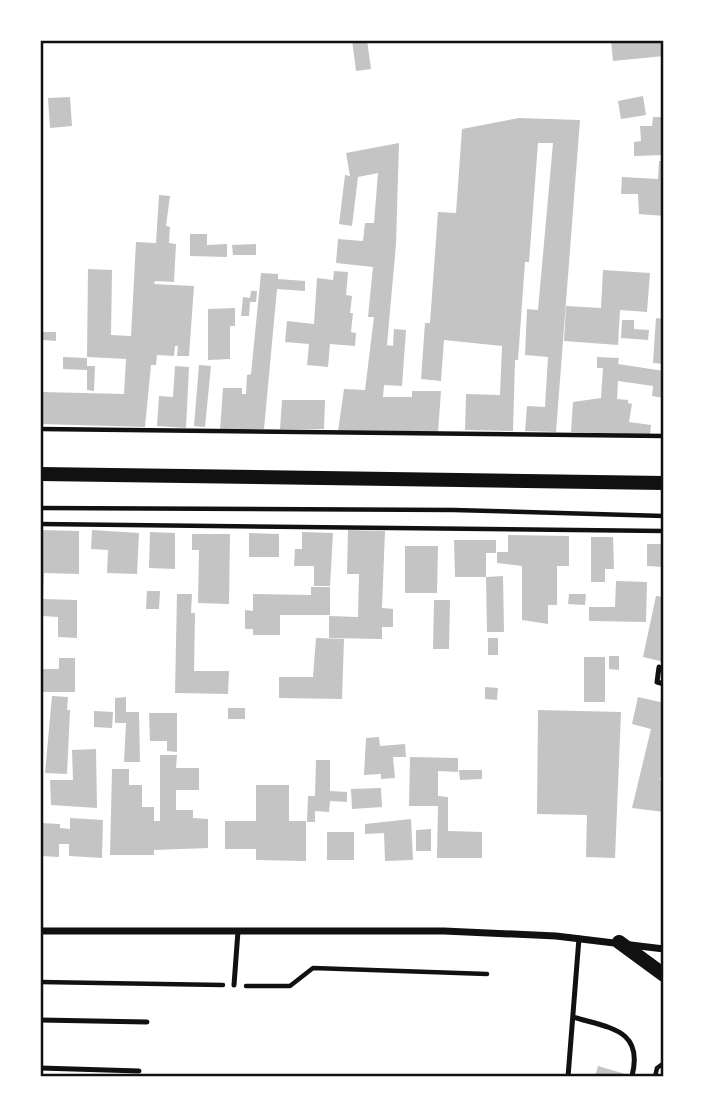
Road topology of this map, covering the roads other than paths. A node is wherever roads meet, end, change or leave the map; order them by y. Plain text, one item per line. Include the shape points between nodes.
1 (40, 474) edge
2 (664, 484) edge
3 (659, 667) dead end
4 (664, 684) edge
5 (40, 931) edge
6 (238, 931) junction
7 (579, 938) junction
8 (619, 942) junction
9 (664, 949) edge
10 (664, 975) edge
11 (234, 985) road end
12 (572, 1017) junction
13 (40, 1020) edge
14 (146, 1022) dead end
15 (40, 1068) edge
16 (139, 1071) dead end
17 (632, 1076) edge
18 (568, 1077) edge

1 - 2 main road
3 - 4 lane via 657,682
5 - 6 street
6 - 7 street via 444,931
6 - 11 lane
7 - 8 street
7 - 12 lane
8 - 9 street
8 - 10 main road
12 - 17 lane via 615,1030 631,1040 636,1052
12 - 18 lane
13 - 14 lane
15 - 16 lane

